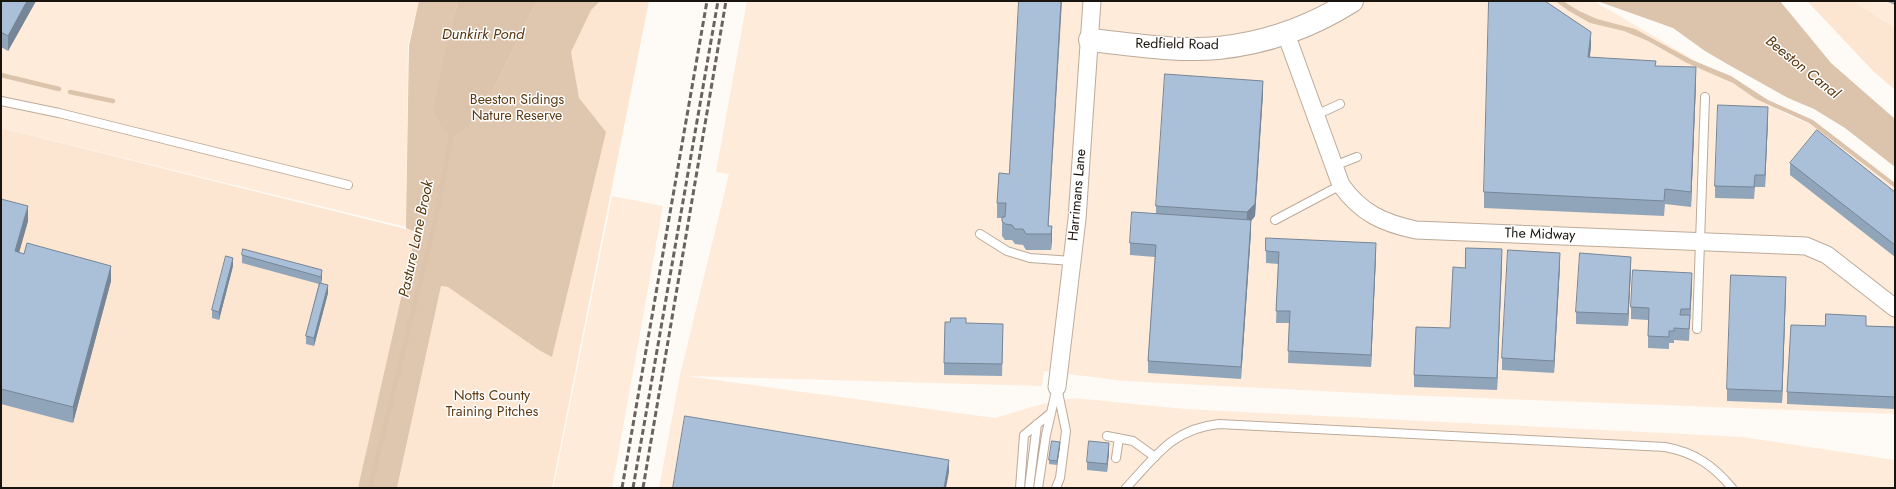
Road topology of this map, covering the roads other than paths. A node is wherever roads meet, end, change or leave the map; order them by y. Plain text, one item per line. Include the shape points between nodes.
1 (1092, 1) edge
2 (1352, 1) edge
3 (1286, 34) junction
4 (1090, 40) junction
5 (1705, 96) dead end
6 (1, 101) edge
7 (1340, 104) dead end
8 (1316, 115) junction
9 (1357, 157) dead end
10 (1334, 166) junction
11 (1341, 184) junction
12 (348, 185) dead end
13 (1275, 220) dead end
14 (980, 234) dead end
15 (1699, 242) junction
16 (1072, 261) junction
17 (1895, 308) edge
18 (1696, 329) dead end
19 (1056, 387) junction
20 (1051, 413) junction
21 (1037, 424) junction
22 (1107, 436) dead end
23 (1119, 438) junction
24 (1155, 457) junction
25 (1116, 458) dead end
26 (1020, 488) edge
27 (1029, 488) edge
28 (1038, 488) edge
29 (1056, 488) edge
30 (1126, 488) edge
31 (1732, 488) edge

1 - 4 street, Harrimans Lane
2 - 3 street, Redfield Road
3 - 4 street, Redfield Road via 1217,48 1180,48
3 - 8 street, The Midway
4 - 16 street, Harrimans Lane
5 - 15 lane
6 - 12 lane via 59,112
7 - 8 lane
8 - 10 street, The Midway
9 - 10 lane
10 - 11 street, The Midway
11 - 13 lane
11 - 15 street, The Midway via 1363,210 1392,225 1416,230
14 - 16 lane via 1007,250 1030,258
15 - 17 street, The Midway via 1806,246 1827,255
15 - 18 lane
16 - 19 street, Harrimans Lane
19 - 20 lane, Harrimans Lane
19 - 29 lane, Harrimans Lane via 1066,431 1060,478
20 - 21 lane
20 - 28 lane, Harrimans Lane
21 - 26 lane via 1024,435
21 - 27 lane
22 - 23 lane
23 - 24 lane via 1133,440
23 - 25 lane
24 - 30 lane
24 - 31 lane via 1178,436 1196,427 1219,424 1649,447 1678,449 1692,454 1713,468

